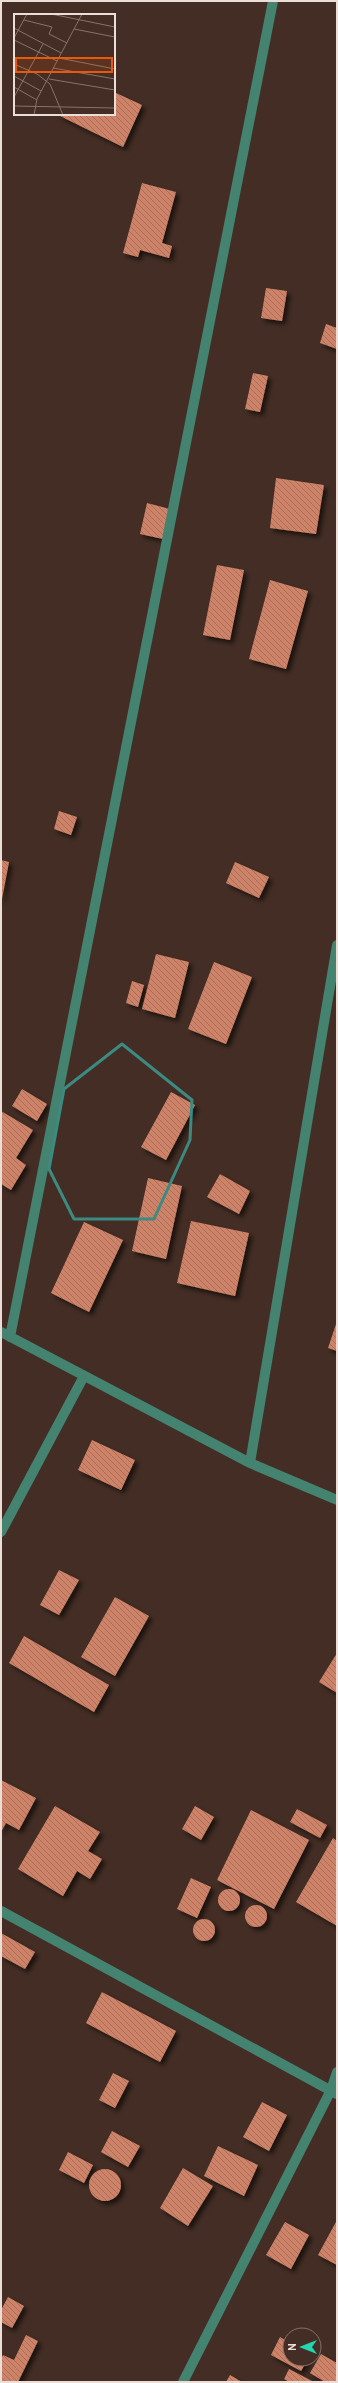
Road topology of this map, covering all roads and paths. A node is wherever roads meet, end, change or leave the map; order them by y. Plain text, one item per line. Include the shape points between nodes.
1 (273, 1) edge
2 (337, 945) edge
3 (6, 1335) edge
4 (84, 1376) junction
5 (250, 1463) junction
6 (337, 1500) edge
7 (1, 1532) edge
8 (1, 1911) edge
9 (337, 2072) edge
10 (334, 2092) edge
11 (182, 2382) edge

1 - 3 street
2 - 5 street
3 - 4 street
4 - 5 street
4 - 7 street
5 - 6 street
8 - 10 street
9 - 10 street
10 - 11 street

